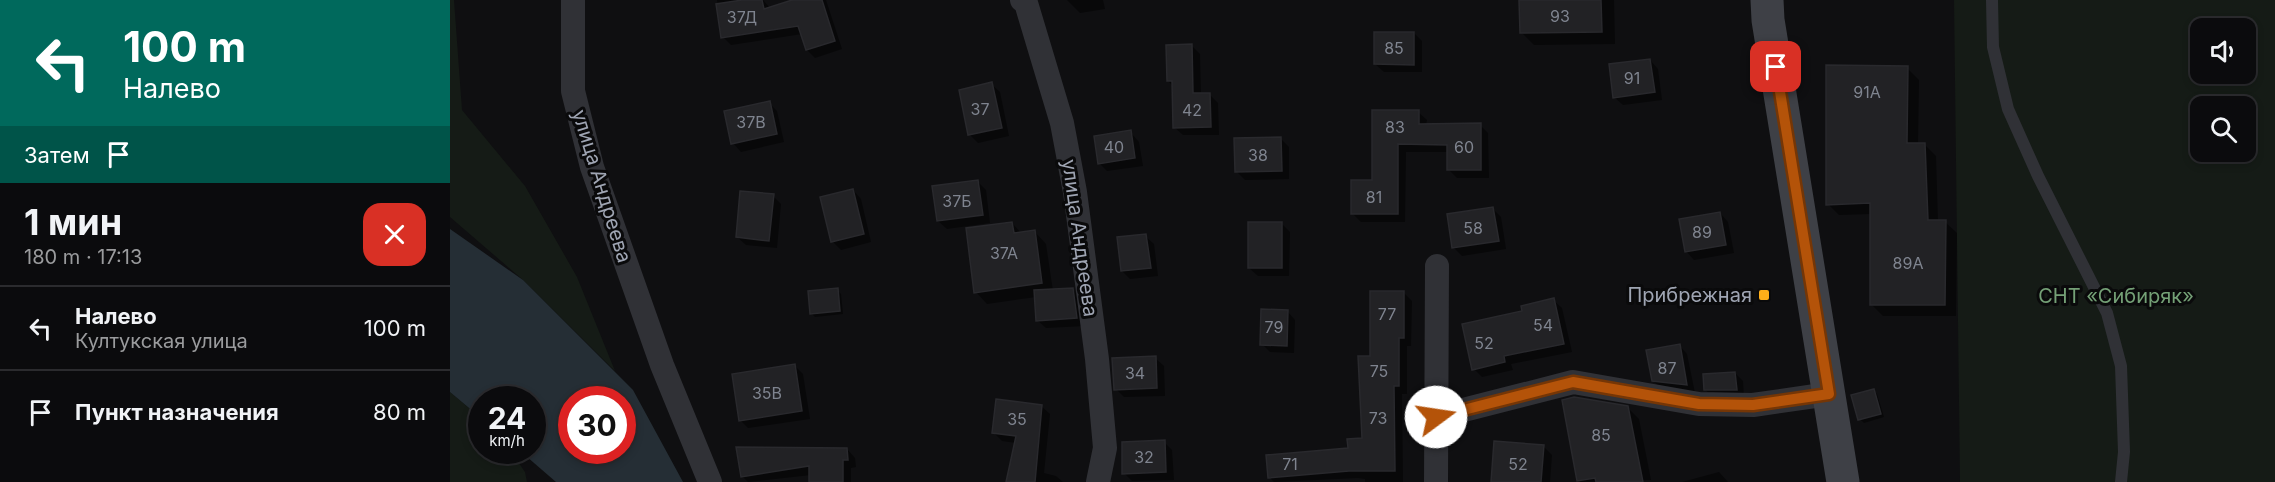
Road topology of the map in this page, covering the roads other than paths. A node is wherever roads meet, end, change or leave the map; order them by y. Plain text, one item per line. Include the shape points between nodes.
1 (573, 0) edge
2 (1022, 0) edge
3 (1767, 0) edge
4 (1992, 0) edge
5 (1437, 266) dead end
6 (1829, 394) junction
7 (1436, 417) junction
8 (710, 482) edge
9 (1098, 482) edge
10 (1436, 482) edge
11 (1843, 482) edge
12 (2121, 482) edge

1 - 8 street, улица Андреева via 573,91 596,178 662,364
2 - 9 street, улица Андреева via 1062,123 1076,192 1105,448
3 - 6 main road
4 - 12 lane via 1993,47 2008,110 2107,312 2121,366
5 - 7 street
6 - 7 street via 1753,405 1699,404 1573,382
6 - 11 main road
7 - 10 street

